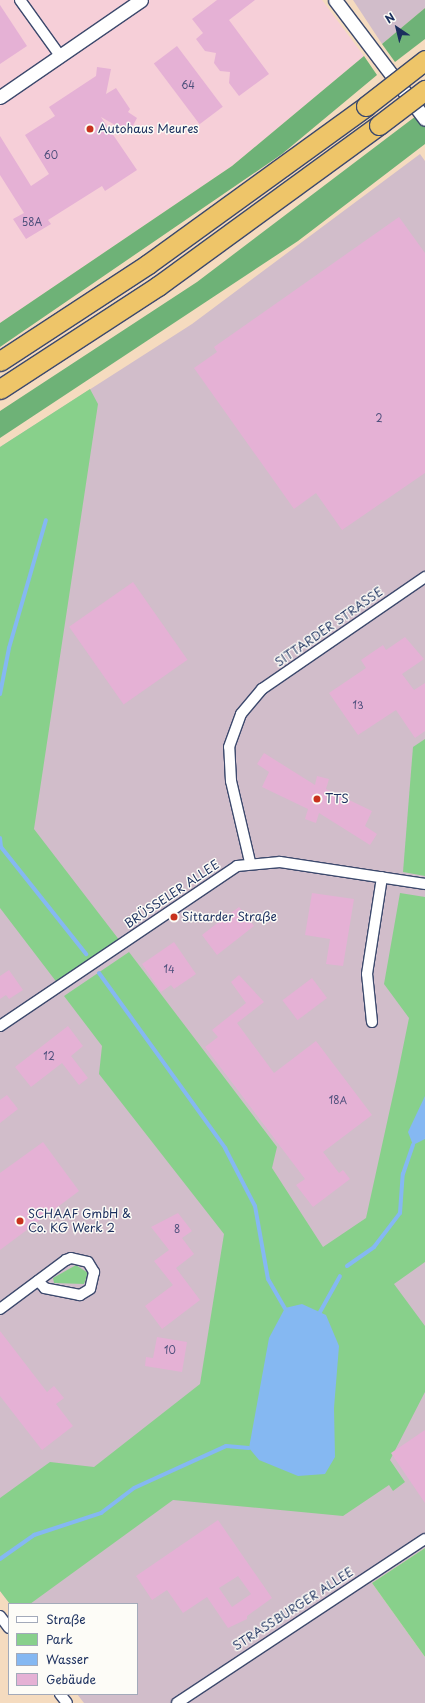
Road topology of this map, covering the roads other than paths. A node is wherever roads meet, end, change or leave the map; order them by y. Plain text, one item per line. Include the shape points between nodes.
1 (20, 0) edge
2 (141, 0) edge
3 (335, 0) edge
4 (61, 57) junction
5 (425, 60) edge
6 (425, 90) edge
7 (0, 97) edge
8 (425, 119) edge
9 (0, 362) edge
10 (0, 389) edge
11 (425, 577) edge
12 (250, 862) junction
13 (382, 877) junction
14 (425, 884) edge
15 (372, 1022) dead end
16 (0, 1026) edge
17 (38, 1281) junction
18 (0, 1308) edge
19 (425, 1539) edge
20 (0, 1616) edge
21 (8, 1627) edge
22 (61, 1695) edge
23 (67, 1703) edge
24 (177, 1703) edge

1 - 4 street
2 - 4 street
3 - 8 street
4 - 7 street
5 - 9 highway, bridge via 366,106 142,268
6 - 10 highway, bridge via 158,286
11 - 12 street, SITTARDER STRASSE via 262,689 241,714 229,747 231,781
12 - 13 street, BRÜSSELER ALLEE via 280,862
12 - 16 street, BRÜSSELER ALLEE via 222,874
13 - 14 street, BRÜSSELER ALLEE
13 - 15 street via 367,974
17 - 17 street via 71,1258 88,1262 94,1272 90,1289 80,1295 45,1288
17 - 18 street
19 - 24 street, STRASSBURGER ALLEE
20 - 21 street
22 - 23 street

